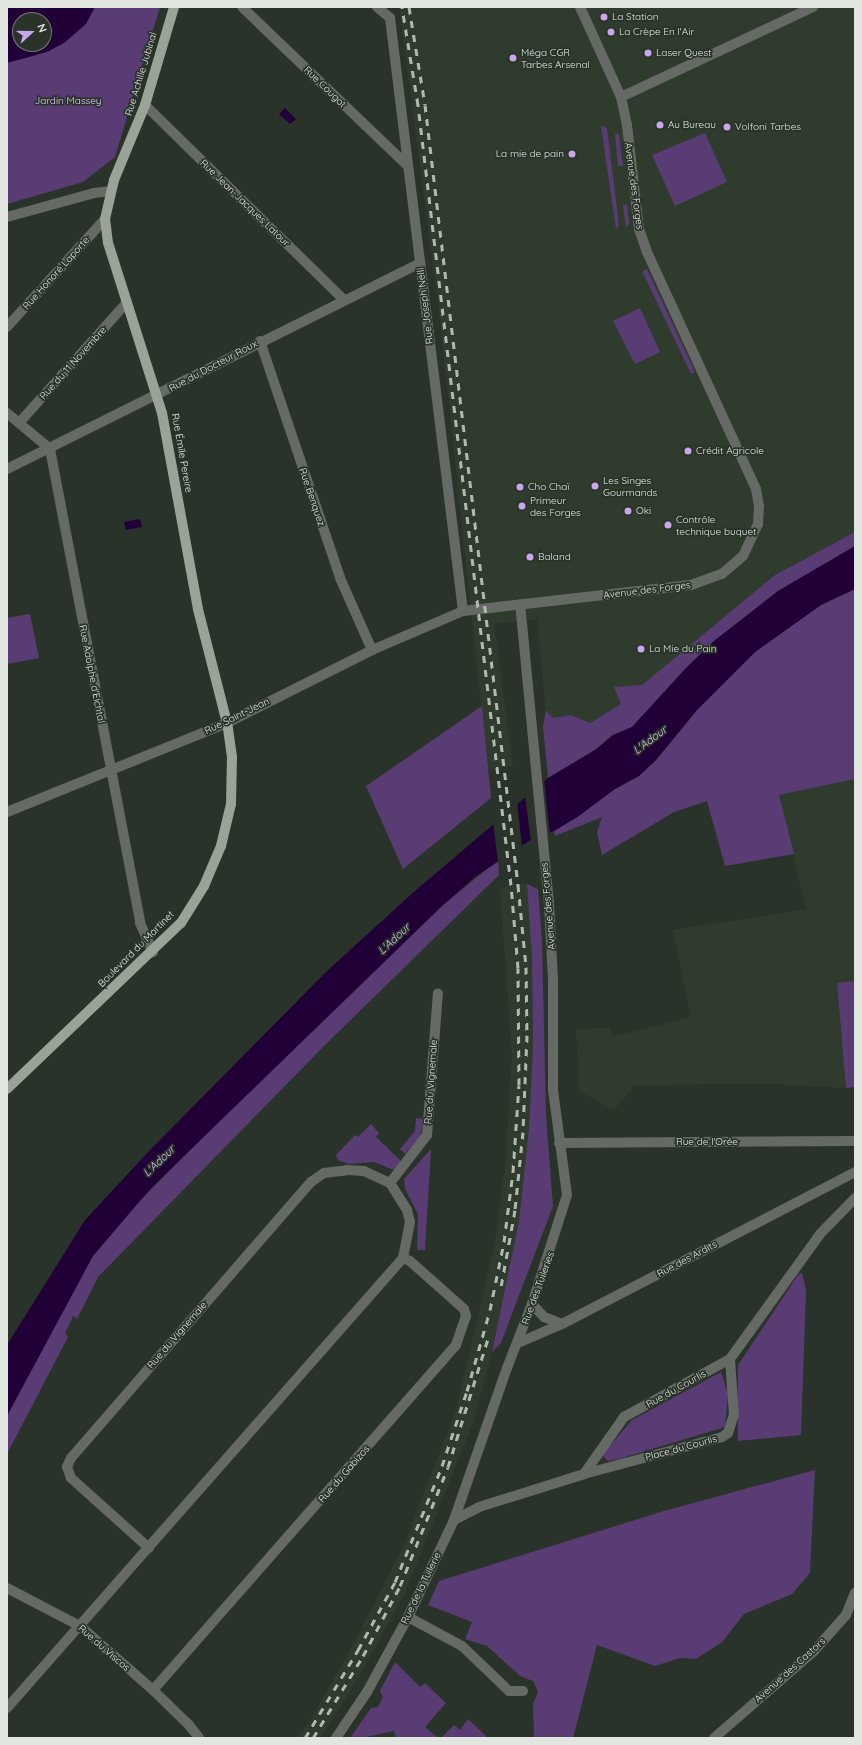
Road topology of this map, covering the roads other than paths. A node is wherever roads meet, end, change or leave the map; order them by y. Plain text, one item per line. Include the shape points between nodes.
1 (174, 7) edge
2 (242, 7) edge
3 (376, 7) edge
4 (580, 7) edge
5 (813, 7) edge
6 (620, 97) junction
7 (145, 105) junction
8 (408, 166) junction
9 (111, 191) junction
10 (7, 217) edge
11 (105, 219) junction
12 (420, 263) junction
13 (344, 300) junction
14 (127, 302) junction
15 (7, 327) edge
16 (260, 341) junction
17 (157, 396) junction
18 (7, 413) edge
19 (19, 423) junction
20 (50, 449) junction
21 (7, 469) edge
22 (520, 604) junction
23 (462, 611) junction
24 (372, 650) junction
25 (227, 724) junction
26 (110, 771) junction
27 (7, 812) edge
28 (153, 952) junction
29 (438, 993) dead end
30 (7, 1089) edge
31 (855, 1141) edge
32 (559, 1143) junction
33 (855, 1172) edge
34 (390, 1183) junction
35 (855, 1198) edge
36 (402, 1258) junction
37 (532, 1304) junction
38 (562, 1324) junction
39 (518, 1344) junction
40 (730, 1359) junction
41 (487, 1429) joint
42 (584, 1474) junction
43 (454, 1520) junction
44 (149, 1548) junction
45 (7, 1588) edge
46 (855, 1593) edge
47 (846, 1615) junction
48 (408, 1617) junction
49 (855, 1622) edge
50 (80, 1626) junction
51 (153, 1690) junction
52 (523, 1691) dead end
53 (7, 1708) edge
54 (199, 1738) edge
55 (336, 1738) edge
56 (714, 1738) edge

1 - 7 main road, Rue Achille Jubinal
2 - 8 street, Rue Cougot
3 - 8 street, Rue Joseph Nelli via 390,18
4 - 6 street, Avenue des Forges
5 - 6 street
6 - 22 street, Avenue des Forges via 627,125 639,229 756,489 759,506 758,524 752,541 734,567 706,581 651,591
7 - 9 main road, Rue Achille Jubinal
7 - 13 street, Rue Jean-Jacques Latour
8 - 12 street, Rue Joseph Nelli
9 - 10 street via 94,193
9 - 11 main road, Rue Émile Pereire
11 - 14 main road, Rue Émile Pereire via 108,243
11 - 15 street, Rue Honoré Laporte
12 - 13 street, Rue du Docteur Roux
12 - 23 street, Rue Joseph Nelli
13 - 16 street, Rue du Docteur Roux
14 - 17 main road, Rue Émile Pereire
14 - 19 street, Rue du 11 Novembre
16 - 17 street, Rue du Docteur Roux
16 - 24 street, Rue Benquez via 340,578
17 - 20 street, Rue du Docteur Roux
17 - 25 main road, Rue Émile Pereire via 198,609
18 - 19 street
19 - 20 street
20 - 21 street, Rue du Docteur Roux
20 - 26 street, Rue Adolphe d'Eichtal
22 - 23 street, Rue Saint-Jean
22 - 32 street, Avenue des Forges via 546,875 553,980 553,1090
23 - 24 street, Rue Saint-Jean
24 - 25 street, Rue Saint-Jean
25 - 26 street, Rue Saint-Jean
25 - 28 main road, Boulevard du Martinet via 232,757 231,804 221,846 194,904 181,923
26 - 27 street, Rue Saint-Jean
26 - 28 street, Rue Adolphe d'Eichtal via 140,923
28 - 30 main road, Boulevard du Martinet
29 - 34 street, Rue du Vignemale via 427,1135
31 - 32 street, Rue de l'Orée
32 - 37 street, Rue des Tuileries via 567,1194
33 - 38 street, Rue des Ardits
34 - 36 street via 407,1210 410,1222
34 - 44 street, Rue du Vignemale via 364,1171 347,1170 324,1173 312,1182 71,1458 67,1467 71,1478
35 - 40 street, Rue du Courlis via 820,1234
36 - 44 street
36 - 51 street, Rue du Gabizos via 410,1261 464,1309 466,1316 456,1345
37 - 38 street via 544,1317
37 - 39 street, Rue des Tuileries
38 - 39 street, Rue des Ardits
39 - 41 street, Rue des Tuileries
40 - 42 street, Rue du Courlis via 624,1417
40 - 42 street, Place du Courlis via 734,1416 728,1433 722,1437
41 - 43 street, Rue de la Tuilerie
42 - 43 street via 479,1507
43 - 48 street, Rue de la Tuilerie
44 - 50 street
45 - 50 street, Rue du Viscos
46 - 47 street, Avenue des Castors
47 - 49 street
47 - 56 street, Avenue des Castors via 814,1651
48 - 52 street via 462,1646 509,1691
48 - 55 street, Rue de la Tuilerie via 367,1692
50 - 51 street, Rue du Viscos
50 - 53 street
51 - 54 street, Rue du Viscos

